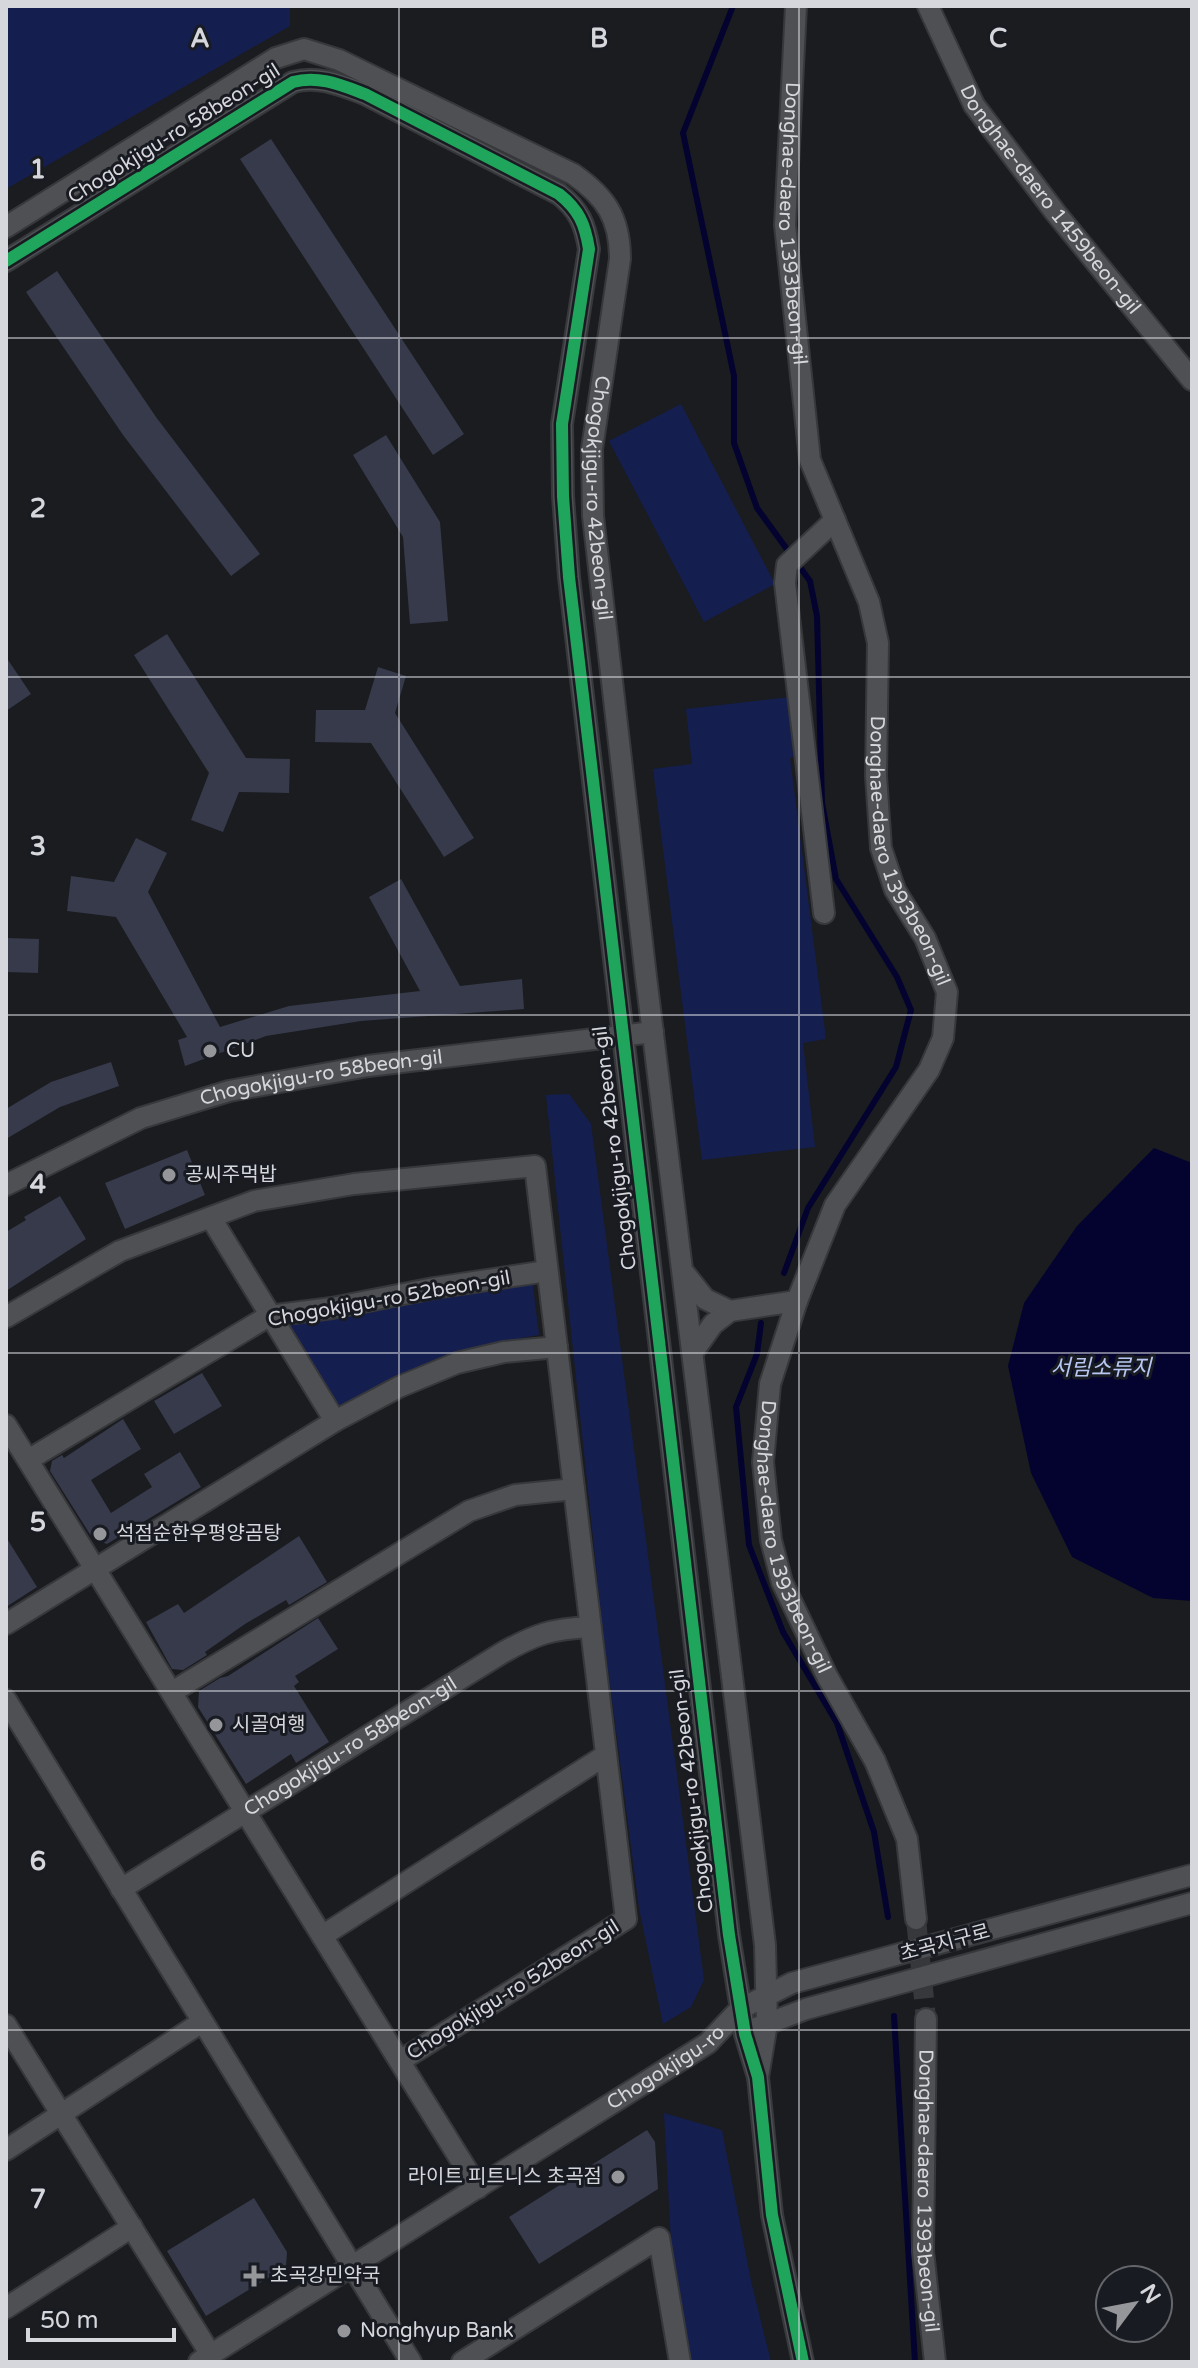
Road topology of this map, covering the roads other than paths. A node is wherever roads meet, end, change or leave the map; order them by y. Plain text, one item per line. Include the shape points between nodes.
1 (796, 6) edge
2 (928, 6) edge
3 (605, 203) joint
4 (579, 213) joint
5 (6, 227) edge
6 (6, 261) edge
7 (1192, 380) edge
8 (835, 520) junction
9 (824, 913) dead end
10 (653, 1032) junction
11 (623, 1036) junction
12 (6, 1185) edge
13 (211, 1218) junction
14 (547, 1271) junction
15 (684, 1274) junction
16 (797, 1301) junction
17 (730, 1311) junction
18 (269, 1316) junction
19 (6, 1317) edge
20 (557, 1347) junction
21 (693, 1352) junction
22 (335, 1421) junction
23 (6, 1425) edge
24 (28, 1460) junction
25 (574, 1489) junction
26 (95, 1569) junction
27 (6, 1624) edge
28 (590, 1627) junction
29 (172, 1692) junction
30 (6, 1700) edge
31 (606, 1755) junction
32 (245, 1812) junction
33 (751, 1823) junction
34 (716, 1829) junction
35 (1192, 1875) edge
36 (121, 1889) junction
37 (1192, 1903) edge
38 (916, 1919) tunnel mouth
39 (322, 1936) junction
40 (766, 1996) junction
41 (740, 2009) junction
42 (926, 2019) tunnel mouth
43 (202, 2022) junction
44 (767, 2023) junction
45 (6, 2025) edge
46 (745, 2034) junction
47 (714, 2039) junction
48 (400, 2061) junction
49 (758, 2077) junction
50 (62, 2114) junction
51 (6, 2150) edge
52 (478, 2188) junction
53 (132, 2227) junction
54 (352, 2268) junction
55 (6, 2308) edge
56 (205, 2358) edge
57 (411, 2362) edge
58 (462, 2362) edge
59 (680, 2362) edge
60 (803, 2362) edge
61 (935, 2362) edge

1 - 8 street, Donghae-daero 1393beon-gil via 785,225 810,460
2 - 7 street, Donghae-daero 1459beon-gil via 974,105
3 - 5 street, Chogokjigu-ro 58beon-gil via 573,174 339,60 304,49 263,66
3 - 10 street, Chogokjigu-ro 42beon-gil via 620,236 620,259 592,449 593,516
4 - 6 street, Chogokjigu-ro 58beon-gil via 559,194 365,94 306,78
4 - 11 street, Chogokjigu-ro 42beon-gil via 589,249 562,424 563,496
8 - 9 street via 787,565 785,583
8 - 16 street, Donghae-daero 1393beon-gil via 869,602 878,643 881,848 895,890 925,938 947,992 943,1038 929,1070 835,1205
10 - 11 street, Chogokjigu-ro 58beon-gil
10 - 15 street, Chogokjigu-ro 42beon-gil
11 - 12 street, Chogokjigu-ro 58beon-gil via 368,1066 229,1091 141,1118
11 - 34 street, Chogokjigu-ro 42beon-gil
13 - 14 street via 254,1201 354,1184 535,1166
13 - 18 street
13 - 19 street via 120,1251
14 - 18 street, Chogokjigu-ro 52beon-gil
14 - 20 street
15 - 17 street via 705,1299
15 - 21 street, Chogokjigu-ro 42beon-gil
16 - 17 street
16 - 38 street, Donghae-daero 1393beon-gil via 770,1384 763,1462 771,1540 782,1582 875,1761 907,1839
17 - 21 street
18 - 22 street
18 - 24 street, Chogokjigu-ro 52beon-gil
20 - 22 street via 457,1363
20 - 25 street
21 - 33 street, Chogokjigu-ro 42beon-gil
22 - 26 street
23 - 24 street, Chogokjigu-ro 52beon-gil
24 - 26 street, Chogokjigu-ro 52beon-gil
25 - 28 street
25 - 29 street via 515,1495 469,1511
26 - 27 street
26 - 29 street, Chogokjigu-ro 52beon-gil
28 - 31 street
28 - 32 street, Chogokjigu-ro 58beon-gil via 554,1629 527,1639
29 - 32 street, Chogokjigu-ro 52beon-gil
30 - 36 street
31 - 39 street
31 - 48 street, Chogokjigu-ro 52beon-gil via 626,1919
32 - 36 street, Chogokjigu-ro 58beon-gil
32 - 39 street, Chogokjigu-ro 52beon-gil
33 - 34 street
33 - 40 street, Chogokjigu-ro 42beon-gil
34 - 41 street, Chogokjigu-ro 42beon-gil
35 - 40 street, 초곡지구로 via 792,1983
36 - 43 street
37 - 44 street, Chogokjigu-ro
39 - 48 street, Chogokjigu-ro 52beon-gil
40 - 41 street, 초곡지구로
40 - 44 street, Chogokjigu-ro 42beon-gil
41 - 46 street, Chogokjigu-ro 42beon-gil
41 - 47 street, 초곡지구로
42 - 61 street, Donghae-daero 1393beon-gil via 923,2251
43 - 50 street
43 - 54 street
44 - 46 street, Chogokjigu-ro
44 - 49 street, Chogokjigu-ro 42beon-gil
45 - 50 street
46 - 47 street, Chogokjigu-ro
46 - 49 street, Chogokjigu-ro 42beon-gil
47 - 52 street, Chogokjigu-ro
48 - 52 street, Chogokjigu-ro 52beon-gil
49 - 60 street via 772,2215
50 - 51 street
50 - 53 street
52 - 54 street, Chogokjigu-ro
53 - 55 street
53 - 56 street
54 - 56 street, Chogokjigu-ro
54 - 57 street
58 - 59 street via 659,2238

